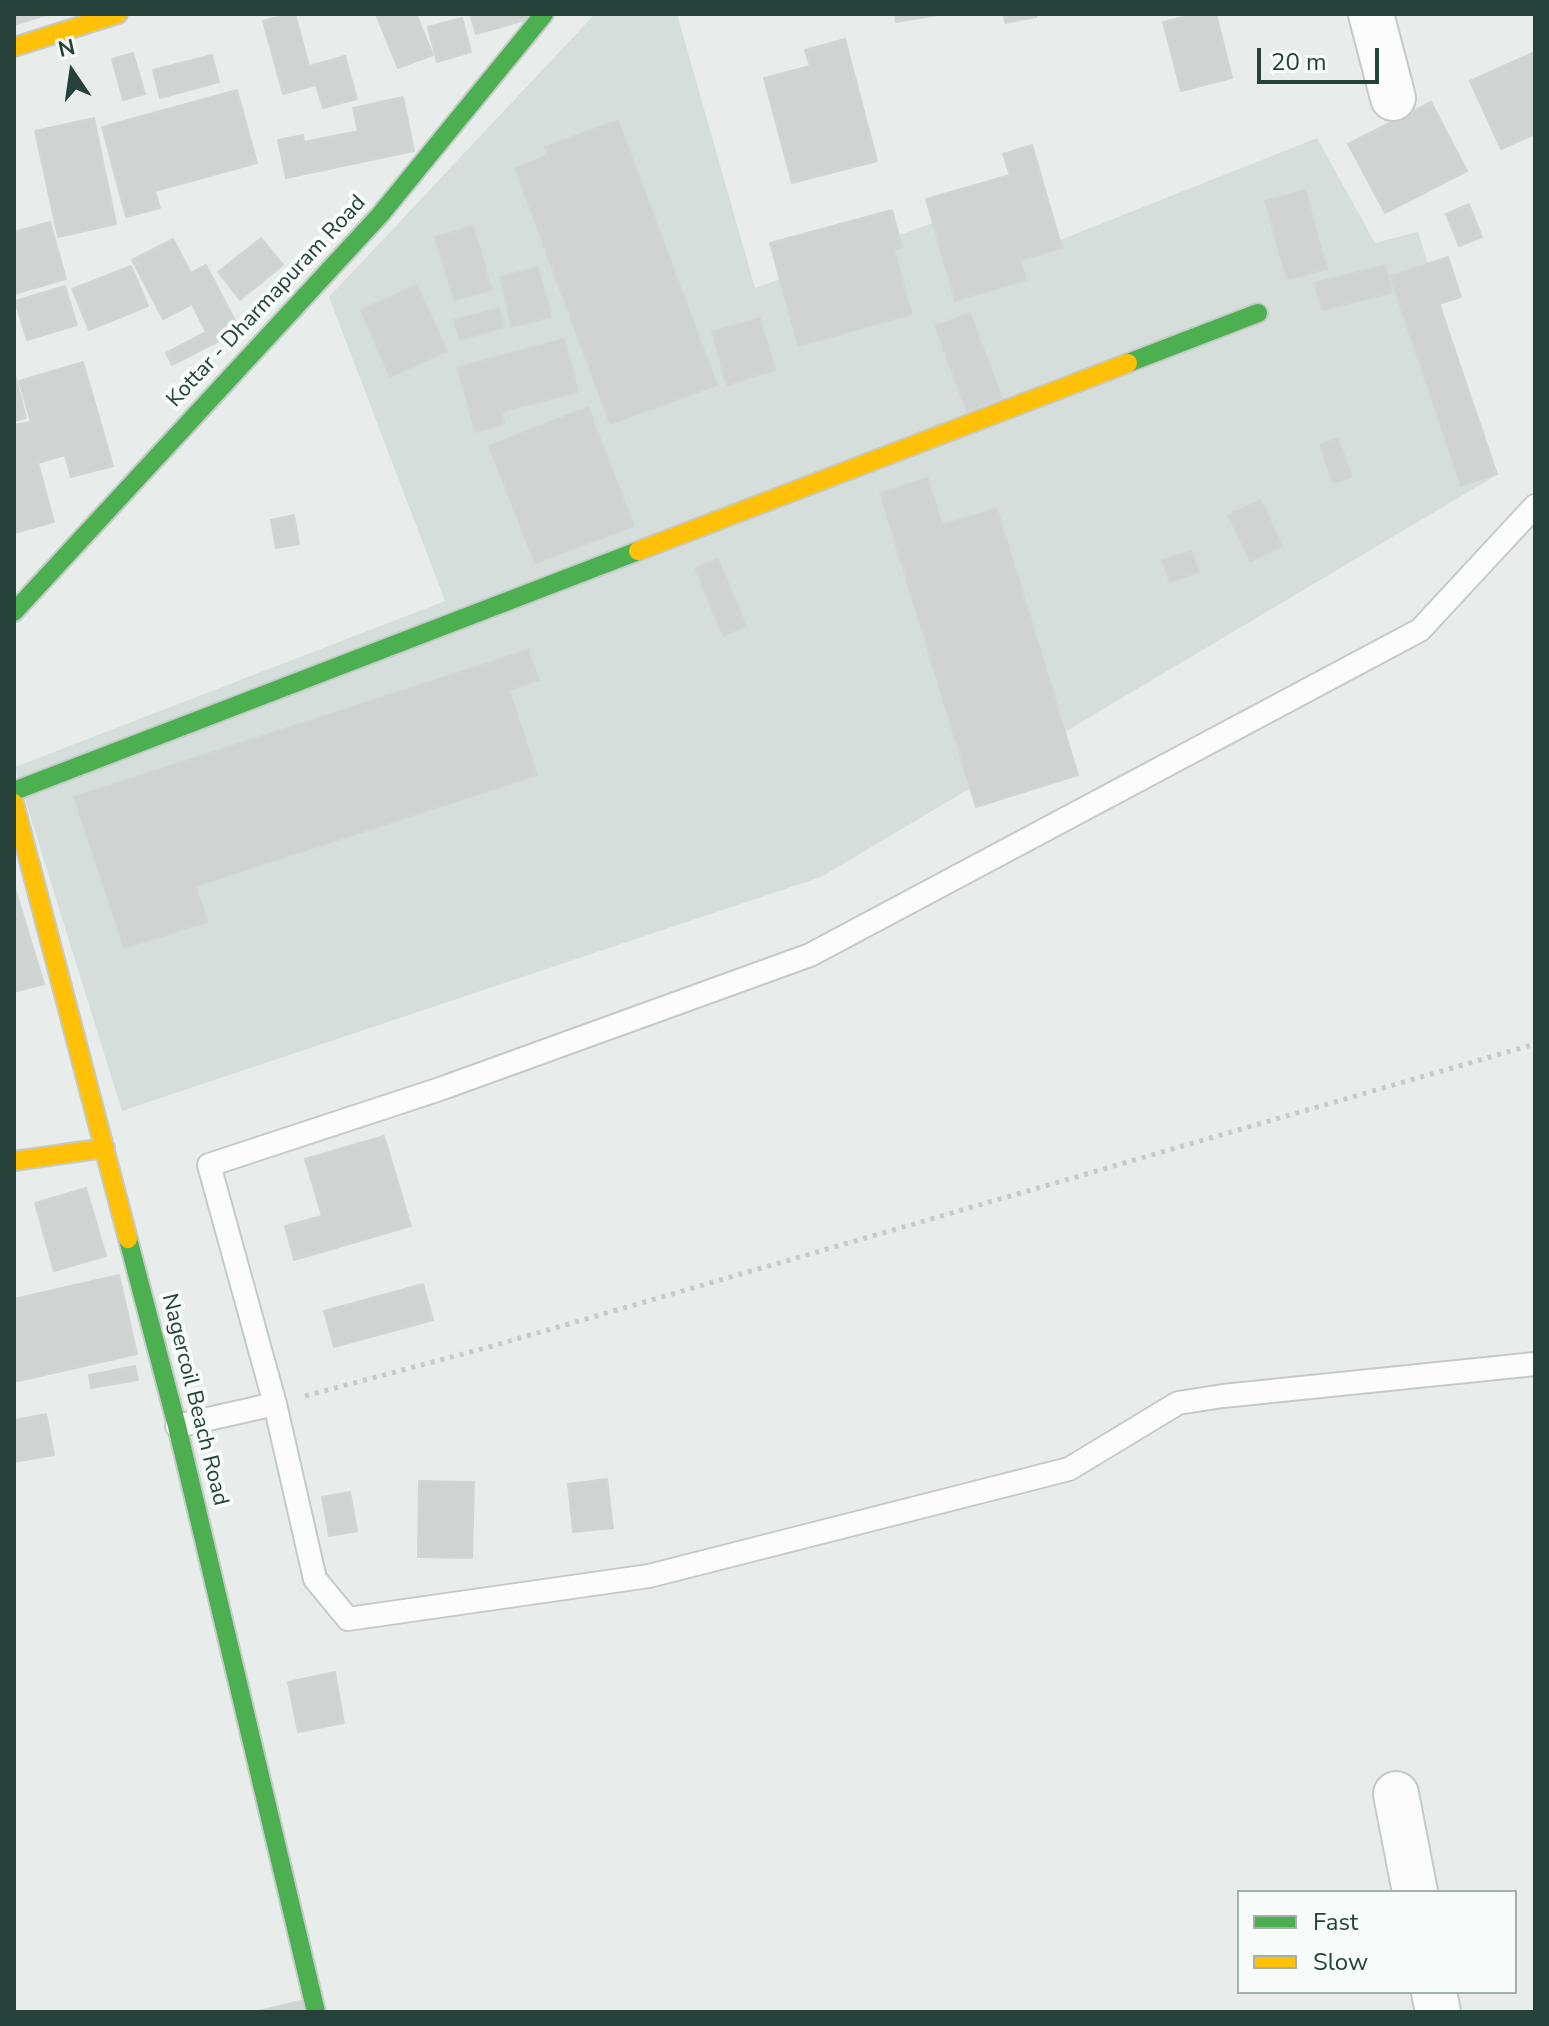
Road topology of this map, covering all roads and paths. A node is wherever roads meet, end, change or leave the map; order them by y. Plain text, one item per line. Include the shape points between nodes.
1 (118, 14) edge
2 (544, 14) edge
3 (1371, 14) edge
4 (14, 47) edge
5 (1393, 98) dead end
6 (1258, 313) dead end
7 (1535, 506) edge
8 (14, 612) edge
9 (14, 791) edge
10 (14, 803) edge
11 (1535, 1044) edge
12 (105, 1148) junction
13 (14, 1161) edge
14 (1535, 1364) edge
15 (275, 1404) junction
16 (177, 1426) junction
17 (1396, 1794) dead end
18 (1415, 1890) edge
19 (316, 2012) edge

1 - 4 main road
2 - 8 main road, Kottar - Dharmapuram Road via 380,215
3 - 5 street
6 - 9 main road
7 - 15 lane via 1420,630 810,955 440,1089 209,1165
10 - 12 main road, Nagercoil Beach Road
11 - 15 path
12 - 13 main road
12 - 16 main road, Nagercoil Beach Road
14 - 15 lane via 1178,1403 1069,1469 649,1576 348,1619 315,1579
15 - 16 lane
16 - 19 main road, Nagercoil Beach Road
17 - 18 street

